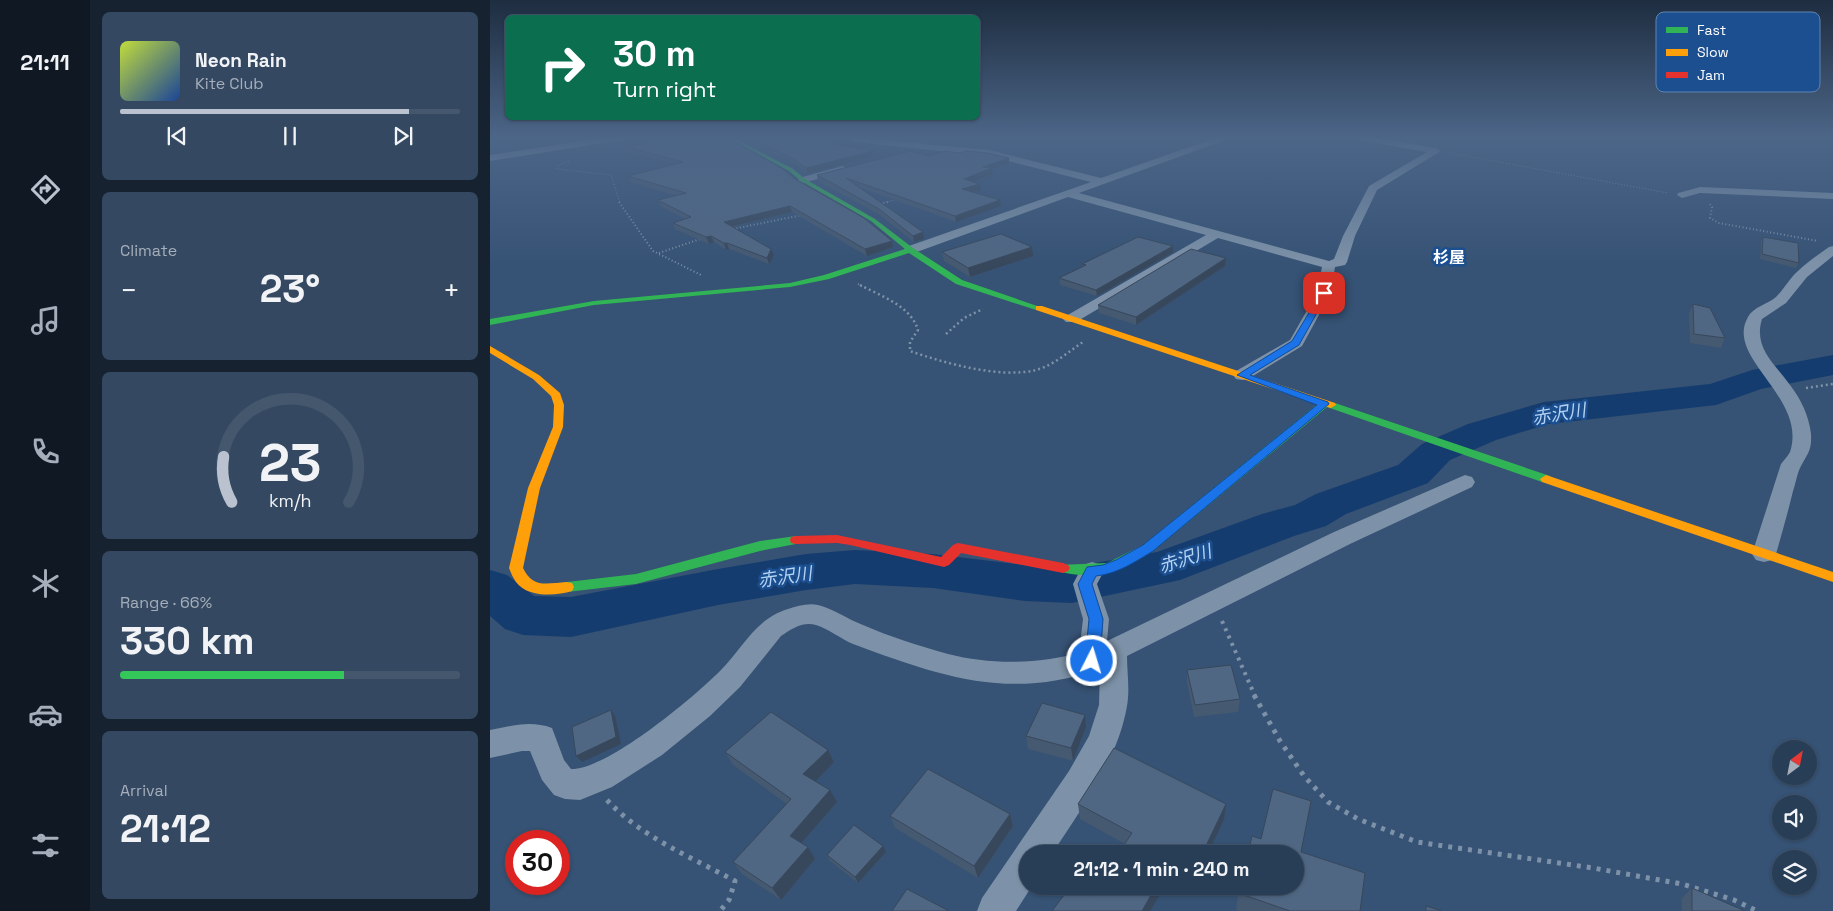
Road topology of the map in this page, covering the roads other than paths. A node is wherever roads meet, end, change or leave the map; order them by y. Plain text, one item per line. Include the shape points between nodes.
1 (803, 180) edge
2 (1095, 180) edge
3 (1105, 180) edge
4 (1386, 180) edge
5 (1101, 181) junction
6 (1070, 194) junction
7 (1682, 194) road end
8 (1833, 196) edge
9 (1216, 234) junction
10 (1829, 246) edge
11 (910, 250) junction
12 (1328, 266) junction
13 (1071, 319) junction
14 (490, 322) edge
15 (490, 349) edge
16 (1242, 375) junction
17 (1324, 404) junction
18 (1465, 482) dead end
19 (1764, 554) junction
20 (1092, 571) junction
21 (1833, 577) edge
22 (1103, 656) junction
23 (490, 744) edge
24 (1038, 845) edge
25 (1019, 874) edge
26 (994, 911) edge

1 - 11 street via 880,226
2 - 5 street
3 - 5 street
4 - 12 street via 1373,188 1340,262
5 - 6 street
6 - 9 street
6 - 11 street
7 - 8 street via 1700,190
9 - 12 street
9 - 13 street
10 - 19 street via 1781,300 1755,317 1750,335 1757,353 1785,391 1798,418 1800,452 1791,464
11 - 13 street via 959,282
11 - 14 street via 790,285 594,304
12 - 16 street via 1324,293 1296,343
13 - 16 street
15 - 20 street via 515,362 556,393 560,412 553,445 537,478 518,555 516,568 519,579 527,586 542,589 635,579 770,543 837,539 944,562 958,548 1041,565
16 - 17 street
17 - 19 street
17 - 20 street via 1148,548 1121,564
18 - 22 street via 1342,538
19 - 21 street
20 - 22 street via 1085,584
22 - 23 street via 1058,671 1015,674 954,667 853,633 816,615 792,618 765,634 732,678 704,703 645,750 611,772 574,786 556,776 541,738 522,737
22 - 24 street via 1113,705 1105,732
25 - 26 street

